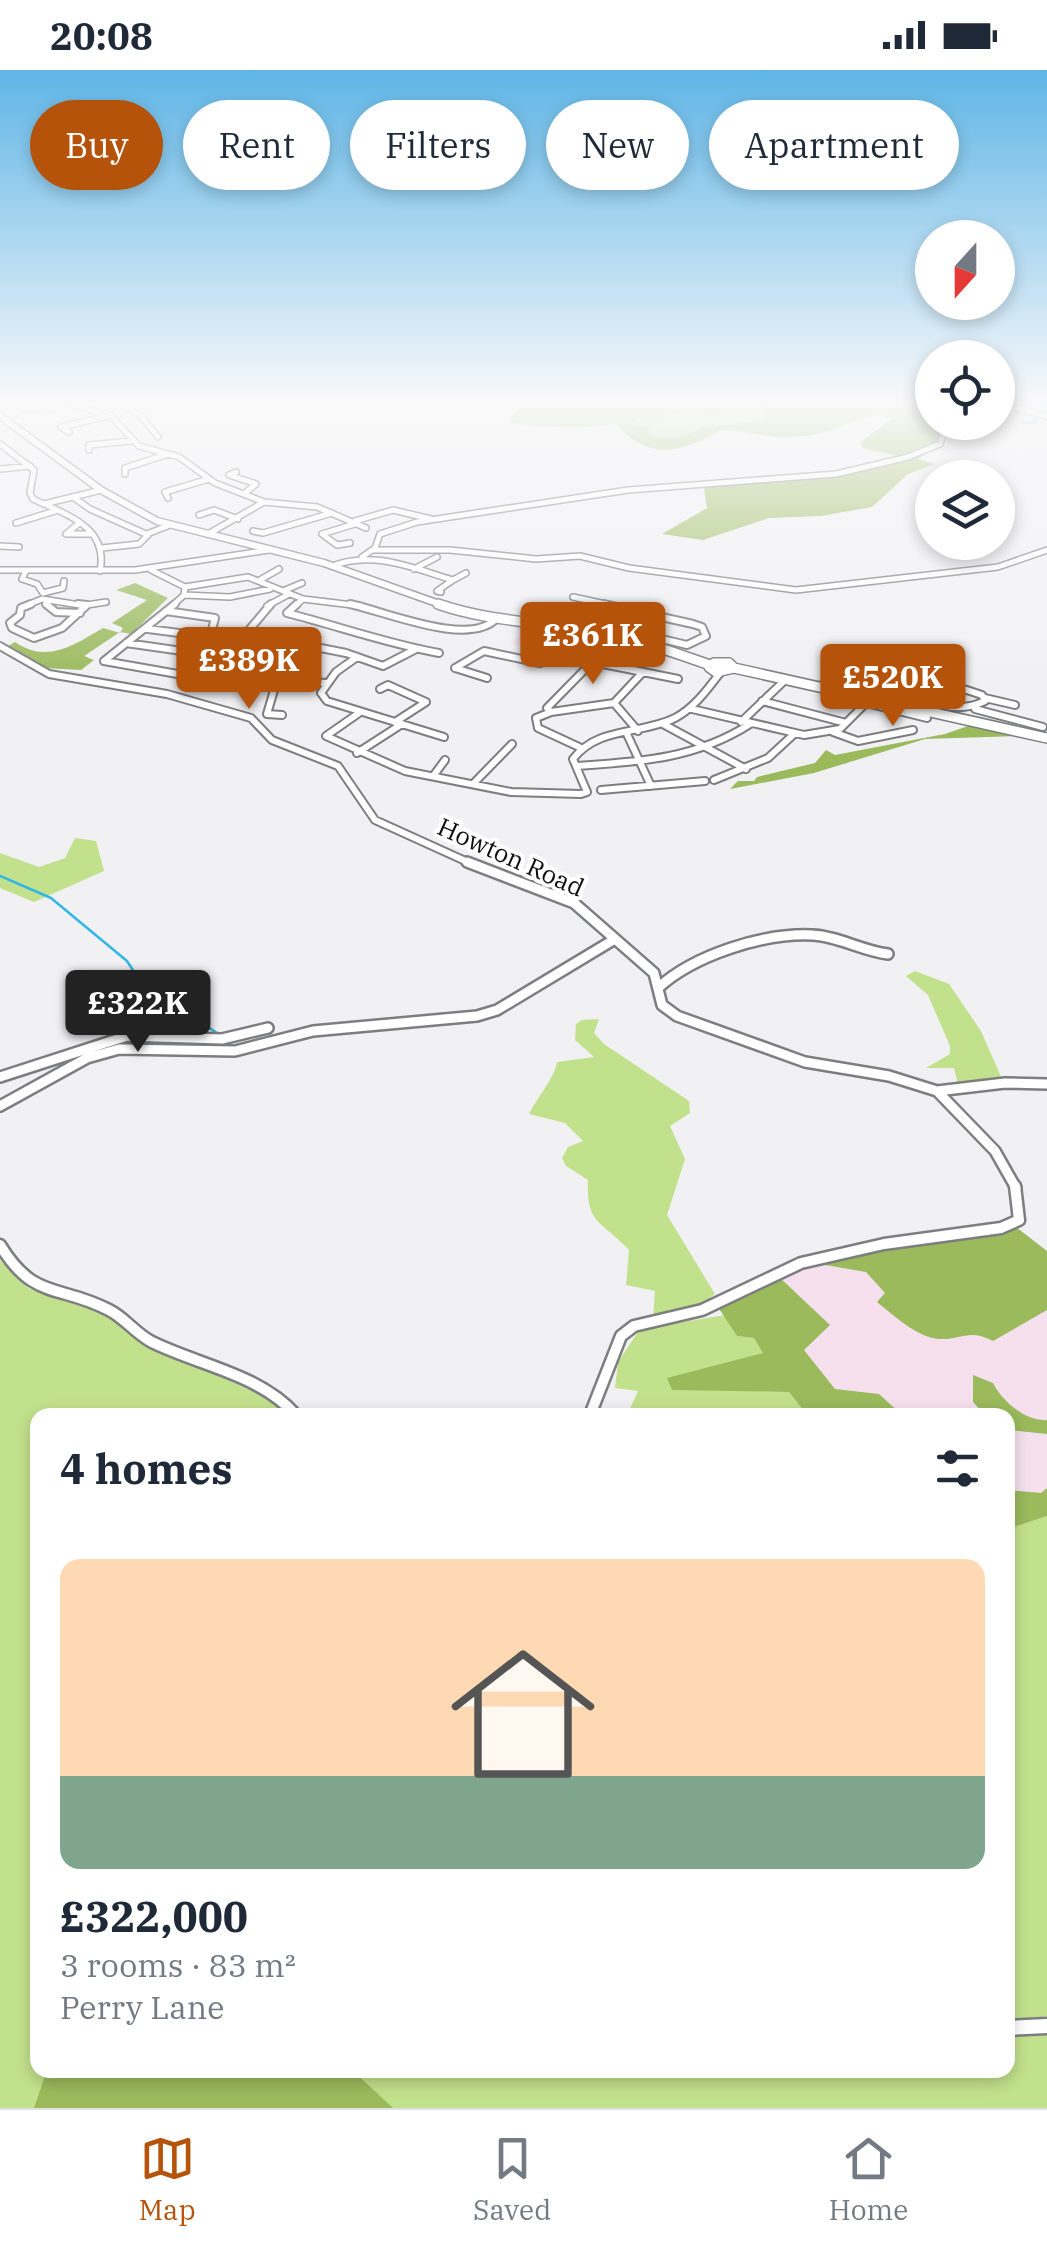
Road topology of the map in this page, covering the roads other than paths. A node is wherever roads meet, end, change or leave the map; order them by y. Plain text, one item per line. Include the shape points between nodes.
1 (30, 495) edge
2 (81, 495) edge
3 (111, 495) edge
4 (167, 495) edge
5 (250, 495) edge
6 (598, 495) edge
7 (74, 497) junction
8 (168, 498) dead end
9 (326, 499) dead end
10 (264, 502) junction
11 (44, 504) junction
12 (314, 507) junction
13 (55, 511) junction
14 (335, 512) junction
15 (199, 514) dead end
16 (238, 519) junction
17 (280, 519) dead end
18 (434, 520) dead end
19 (356, 522) junction
20 (14, 523) dead end
21 (291, 523) junction
22 (78, 524) junction
23 (170, 525) junction
24 (366, 528) dead end
25 (253, 532) dead end
26 (323, 533) junction
27 (90, 534) junction
28 (147, 534) junction
29 (208, 534) junction
30 (311, 536) dead end
31 (350, 543) dead end
32 (0, 546) edge
33 (21, 547) dead end
34 (102, 548) junction
35 (269, 550) junction
36 (372, 550) junction
37 (1047, 550) edge
38 (437, 557) dead end
39 (362, 558) junction
40 (332, 566) junction
41 (279, 569) dead end
42 (414, 569) junction
43 (0, 570) edge
44 (151, 570) dead end
45 (100, 571) junction
46 (26, 572) junction
47 (466, 573) dead end
48 (260, 580) junction
49 (454, 580) junction
50 (64, 581) dead end
51 (302, 583) dead end
52 (270, 589) junction
53 (184, 591) junction
54 (441, 592) dead end
55 (285, 593) junction
56 (44, 597) junction
57 (573, 597) dead end
58 (303, 599) junction
59 (106, 602) dead end
60 (87, 605) junction
61 (8, 606) dead end
62 (20, 608) junction
63 (166, 611) junction
64 (80, 613) junction
65 (496, 619) junction
66 (539, 623) junction
67 (148, 629) junction
68 (589, 630) junction
69 (243, 637) junction
70 (210, 638) junction
71 (126, 643) junction
72 (0, 646) edge
73 (416, 649) junction
74 (604, 650) dead end
75 (440, 653) dead end
76 (357, 657) junction
77 (208, 660) dead end
78 (250, 662) dead end
79 (593, 662) junction
80 (882, 662) dead end
81 (710, 665) junction
82 (455, 668) joint
83 (734, 668) junction
84 (642, 672) junction
85 (720, 673) junction
86 (189, 676) dead end
87 (487, 678) dead end
88 (678, 679) dead end
89 (278, 680) junction
90 (783, 682) dead end
91 (326, 684) junction
92 (822, 685) junction
93 (380, 689) dead end
94 (985, 698) junction
95 (869, 700) junction
96 (762, 702) junction
97 (614, 703) junction
98 (1015, 704) dead end
99 (975, 708) junction
100 (692, 709) junction
101 (550, 712) junction
102 (358, 713) junction
103 (282, 716) dead end
104 (927, 718) dead end
105 (398, 723) junction
106 (745, 723) junction
107 (664, 724) junction
108 (846, 724) junction
109 (1044, 727) dead end
110 (913, 730) dead end
111 (638, 731) junction
112 (833, 732) junction
113 (626, 734) junction
114 (793, 735) junction
115 (444, 737) dead end
116 (1047, 738) edge
117 (512, 744) dead end
118 (579, 747) junction
119 (707, 748) junction
120 (357, 753) junction
121 (445, 760) dead end
122 (640, 761) junction
123 (576, 766) junction
124 (746, 769) junction
125 (434, 775) junction
126 (473, 784) junction
127 (651, 786) junction
128 (601, 790) dead end
129 (615, 939) junction
130 (888, 954) dead end
131 (654, 973) junction
132 (670, 975) junction
133 (658, 988) junction
134 (268, 1028) dead end
135 (0, 1078) edge
136 (1047, 1084) edge
137 (937, 1091) junction
138 (0, 1106) edge
139 (0, 1245) edge
140 (290, 1408) edge
141 (594, 1408) edge
142 (1047, 2026) edge
143 (1015, 2028) edge

1 - 11 street
2 - 7 street
3 - 23 main road
4 - 8 street
5 - 10 street
6 - 36 street via 415,524 380,534
7 - 11 street
7 - 28 street
9 - 12 street
10 - 12 street
10 - 16 street
11 - 13 street
12 - 14 street
13 - 20 street
13 - 22 street
14 - 19 street
14 - 21 street
15 - 16 street via 214,510
16 - 29 street
17 - 21 street
18 - 19 street via 393,510
19 - 24 street
19 - 26 street
21 - 25 street
22 - 27 street
22 - 27 street via 66,534
23 - 28 street
23 - 29 main road
26 - 30 street
26 - 31 street via 337,545
27 - 34 street
28 - 34 street via 138,544
29 - 35 main road
32 - 33 street
34 - 45 street
35 - 40 main road
35 - 45 street
36 - 37 street via 580,556 796,590 998,567
36 - 39 street
38 - 42 street
39 - 40 street
39 - 42 street
40 - 65 main road
41 - 48 street
42 - 49 street
43 - 46 street
44 - 53 street
45 - 46 street
46 - 56 street via 22,578 37,584
47 - 49 street
48 - 52 street
48 - 53 street via 235,578
49 - 54 street
50 - 56 street
51 - 55 street
52 - 53 street via 230,597
52 - 55 street
53 - 63 street
55 - 58 street
55 - 69 street
56 - 60 street
56 - 62 street
56 - 64 street via 56,612
57 - 66 street via 693,624 706,636 687,645 547,612
58 - 65 street via 333,600 463,632 482,630
58 - 73 street via 287,613
59 - 60 street
60 - 64 street
61 - 62 street
62 - 64 street via 12,628 38,637 74,624
63 - 67 street
63 - 70 street via 216,618
65 - 66 main road
66 - 68 main road
67 - 70 street
67 - 71 street
68 - 81 main road
68 - 82 street via 540,664 484,651
69 - 70 street
69 - 76 street
71 - 77 street
71 - 86 street via 104,660
72 - 129 street, Howton Road via 49,674 167,694 251,718 272,740 338,766 375,820 562,896
73 - 75 street
73 - 76 street via 387,666
74 - 79 street
76 - 91 street
78 - 89 street
79 - 84 street
79 - 101 street
80 - 94 street
81 - 83 main road
81 - 85 main road
82 - 87 street
83 - 85 main road
83 - 92 main road
84 - 88 street
84 - 97 street
85 - 100 street
89 - 91 street
89 - 103 street via 267,714
90 - 96 street
91 - 102 street via 321,693 327,701
92 - 95 main road
92 - 99 street via 847,677 952,708
93 - 105 street via 388,685 426,702
94 - 98 street
94 - 99 street
95 - 104 street
95 - 108 street
95 - 116 main road
96 - 106 street
96 - 108 street
97 - 101 street
97 - 111 street
99 - 109 street
100 - 106 street
100 - 107 street
101 - 118 street via 536,718 536,725
102 - 105 street
102 - 120 street via 326,735
105 - 115 street
105 - 120 street
106 - 114 street
106 - 119 street
107 - 111 street
107 - 119 street
108 - 112 street
110 - 112 street via 858,741
111 - 113 street
112 - 114 street
113 - 118 street
113 - 122 street
114 - 124 street via 780,752
117 - 126 street
118 - 123 street
119 - 122 street
119 - 124 street
120 - 125 street
121 - 125 street
122 - 123 street
122 - 127 street
123 - 126 street via 585,793
124 - 127 street
125 - 126 street
127 - 128 street
129 - 131 street, Howton Road
129 - 138 street via 477,1016 313,1032 236,1051 119,1049 88,1058
130 - 132 street via 798,936 728,950
131 - 132 street
131 - 133 street
132 - 133 street
133 - 137 street via 662,1004 677,1016 755,1045
134 - 135 street via 222,1039 127,1036
136 - 137 street
137 - 141 street via 998,1153 1018,1194 1020,1220 801,1263 702,1310 634,1326 621,1336
139 - 140 street via 16,1271 39,1286 110,1310 149,1340 278,1395
142 - 143 street

